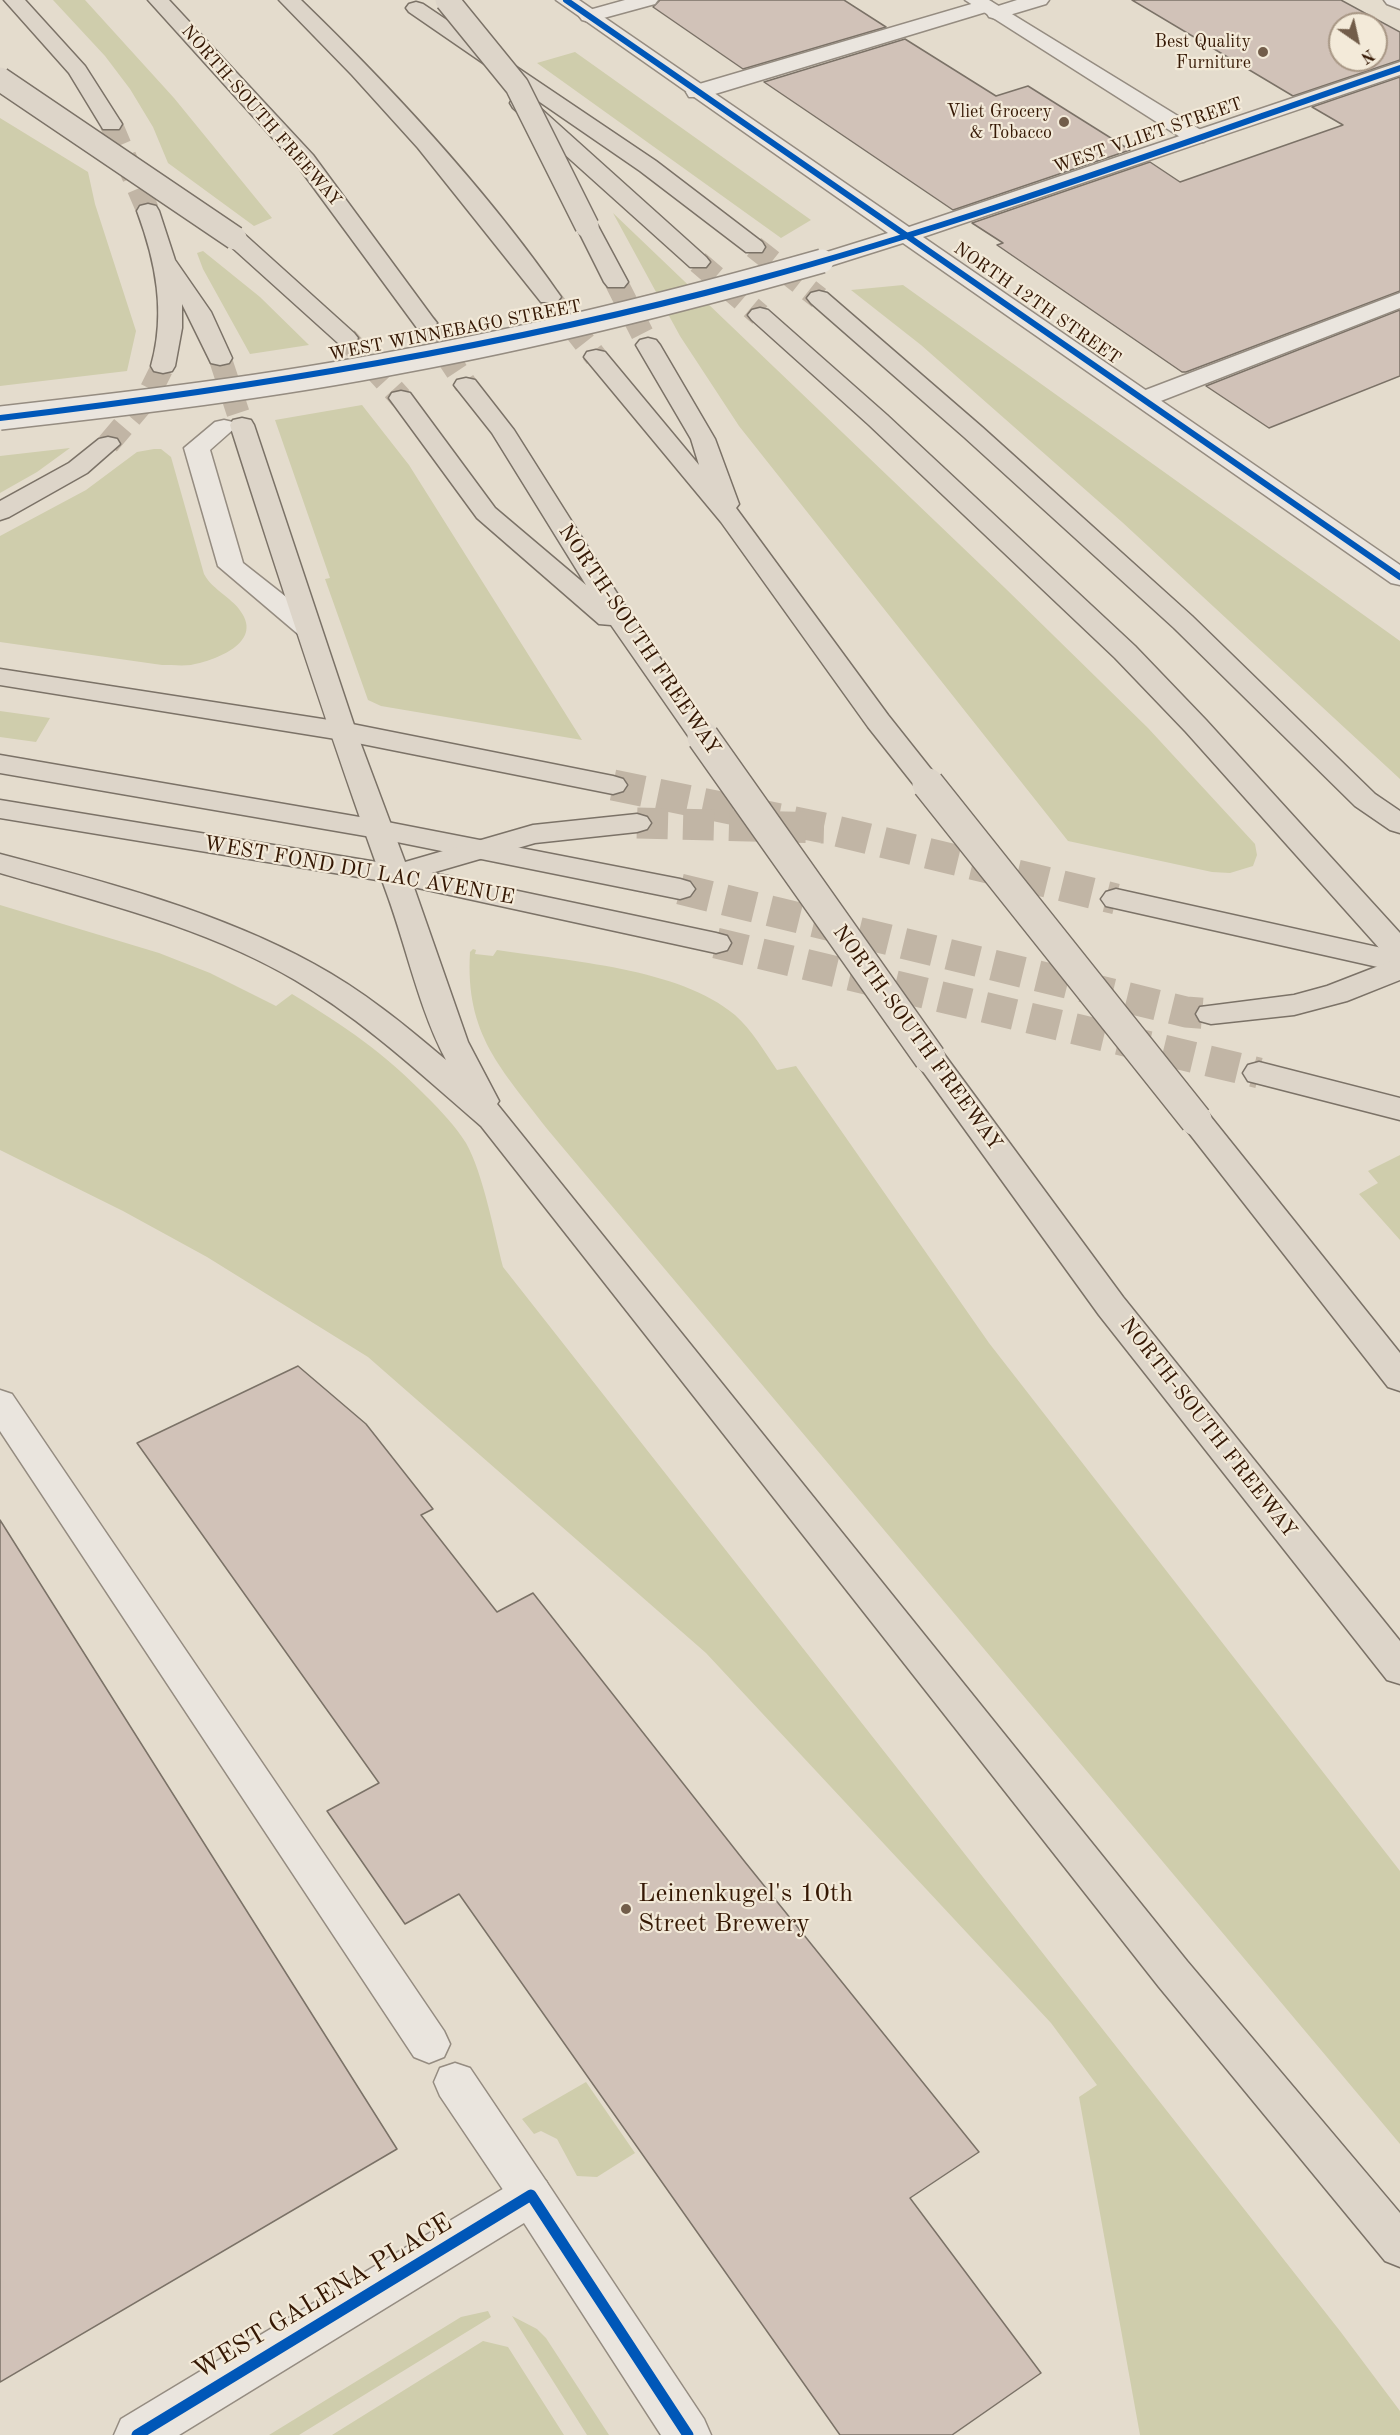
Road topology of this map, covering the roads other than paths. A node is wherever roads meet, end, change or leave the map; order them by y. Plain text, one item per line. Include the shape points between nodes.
1 (14, 0) edge
2 (158, 0) edge
3 (289, 0) edge
4 (447, 0) edge
5 (566, 0) edge
6 (648, 0) edge
7 (1039, 0) edge
8 (1394, 0) edge
9 (1400, 3) edge
10 (410, 4) edge
11 (985, 6) edge
12 (589, 16) junction
13 (1400, 68) edge
14 (0, 79) edge
15 (697, 92) junction
16 (111, 124) tunnel mouth
17 (1196, 138) junction
18 (148, 211) tunnel mouth
19 (907, 234) junction
20 (754, 246) tunnel mouth
21 (164, 258) junction
22 (698, 262) tunnel mouth
23 (616, 282) tunnel mouth
24 (549, 297) tunnel mouth
25 (819, 298) tunnel mouth
26 (1400, 300) edge
27 (760, 315) tunnel mouth
28 (425, 323) tunnel mouth
29 (346, 338) tunnel mouth
30 (648, 345) tunnel mouth
31 (596, 357) tunnel mouth
32 (220, 358) tunnel mouth
33 (164, 366) tunnel mouth
34 (466, 385) tunnel mouth
35 (400, 398) tunnel mouth
36 (1144, 399) junction
37 (0, 418) edge
38 (233, 426) joint
39 (108, 444) tunnel mouth
40 (0, 512) edge
41 (730, 517) junction
42 (1400, 576) edge
43 (308, 628) junction
44 (632, 638) junction
45 (0, 677) edge
46 (342, 731) junction
47 (0, 764) edge
48 (613, 785) tunnel mouth
49 (0, 809) edge
50 (637, 823) tunnel mouth
51 (1400, 824) edge
52 (377, 829) junction
53 (475, 849) junction
54 (0, 863) edge
55 (395, 874) junction
56 (680, 889) tunnel mouth
57 (1116, 899) tunnel mouth
58 (716, 943) tunnel mouth
59 (1400, 952) edge
60 (1400, 962) edge
61 (1400, 969) edge
62 (1211, 1014) tunnel mouth
63 (1260, 1073) tunnel mouth
64 (1400, 1109) edge
65 (492, 1118) junction
66 (1400, 1378) edge
67 (0, 1403) edge
68 (1400, 1669) edge
69 (429, 2044) dead end
70 (454, 2082) dead end
71 (531, 2195) junction
72 (1400, 2246) edge
73 (137, 2435) edge
74 (688, 2435) edge

1 - 16 main road via 78,70
2 - 28 main road, NORTH-SOUTH FREEWAY via 305,160
3 - 24 main road via 434,151
4 - 23 main road, bridge via 517,87
5 - 12 street, NORTH 12TH STREET
6 - 12 street
7 - 11 street
8 - 9 street
10 - 20 main road via 648,166
10 - 22 main road
11 - 15 street
11 - 17 street
12 - 15 street, NORTH 12TH STREET
13 - 17 street, WEST VLIET STREET
14 - 29 main road, bridge via 235,238
15 - 19 street, NORTH 12TH STREET
17 - 19 street, WEST VLIET STREET
18 - 21 main road
19 - 36 street, NORTH 12TH STREET
19 - 37 street, WEST WINNEBAGO STREET, bridge via 665,303 460,350 192,395
21 - 32 main road via 199,312
21 - 33 main road via 170,313
25 - 51 main road via 1183,622 1365,800
26 - 36 street
27 - 59 main road via 1125,652
30 - 41 main road via 703,439
31 - 41 main road
34 - 44 main road, NORTH-SOUTH FREEWAY via 502,430
35 - 44 main road via 486,513
36 - 42 street, NORTH 12TH STREET
38 - 43 main road
38 - 43 street via 197,448 231,566
39 - 40 main road via 78,468
41 - 66 main road, bridge via 878,721
43 - 46 main road
44 - 68 main road, NORTH-SOUTH FREEWAY, bridge via 930,1058 1112,1306
45 - 46 main road
46 - 48 main road
46 - 52 main road
47 - 52 main road, WEST FOND DU LAC AVENUE
49 - 55 main road, WEST FOND DU LAC AVENUE
50 - 53 main road via 533,834
52 - 53 main road, WEST FOND DU LAC AVENUE
52 - 55 main road
53 - 55 main road
53 - 56 main road, WEST FOND DU LAC AVENUE
54 - 65 main road via 222,932 304,971 389,1028
55 - 58 main road, WEST FOND DU LAC AVENUE
55 - 65 main road via 452,1042
57 - 60 main road
61 - 62 main road via 1336,994 1294,1005
63 - 64 main road
65 - 72 main road via 1166,1965
67 - 69 street
70 - 71 street
71 - 73 street, WEST GALENA PLACE
71 - 74 street

